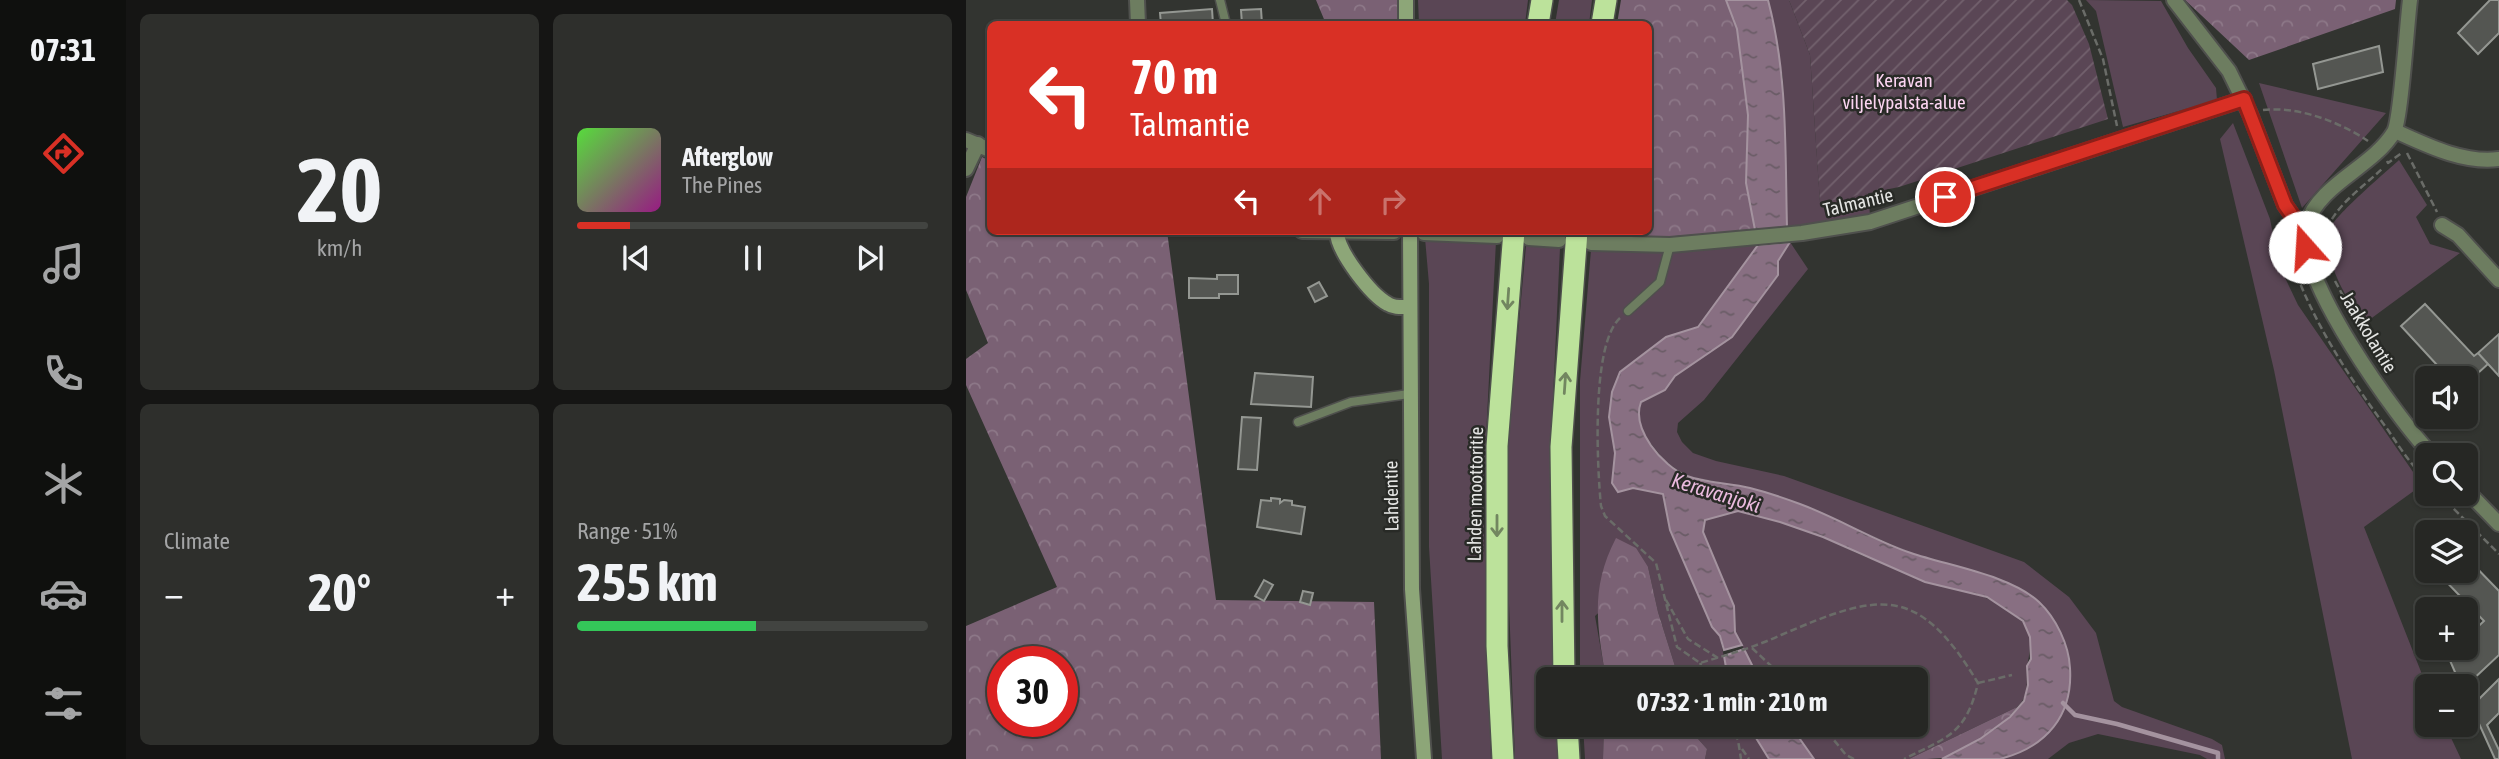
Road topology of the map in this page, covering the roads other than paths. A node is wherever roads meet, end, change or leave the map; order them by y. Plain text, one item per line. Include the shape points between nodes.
1 (1138, 0) edge
2 (1220, 0) edge
3 (1406, 0) edge
4 (1542, 0) edge
5 (1606, 0) edge
6 (2174, 0) edge
7 (2410, 0) edge
8 (1138, 21) edge
9 (1225, 21) edge
10 (1406, 21) edge
11 (1538, 21) edge
12 (1602, 21) edge
13 (2244, 99) junction
14 (2395, 131) junction
15 (978, 145) edge
16 (2499, 159) edge
17 (966, 170) edge
18 (2442, 225) road end
19 (2306, 226) junction
20 (1344, 235) edge
21 (1417, 235) edge
22 (1513, 235) edge
23 (1576, 238) edge
24 (1670, 244) junction
25 (2499, 280) edge
26 (1410, 306) junction
27 (1628, 312) road end
28 (1409, 394) junction
29 (1298, 422) dead end
30 (2422, 443) edge
31 (2478, 502) edge
32 (2499, 524) edge
33 (1564, 667) edge
34 (1568, 737) edge
35 (1423, 759) edge
36 (1503, 759) edge
37 (1569, 759) edge

1 - 8 street
2 - 9 lane
3 - 10 main road
4 - 11 highway
5 - 12 highway
6 - 13 street via 2229,71
7 - 14 street
13 - 19 street via 2285,205
13 - 24 street, Talmantie via 1870,222
14 - 16 street via 2443,152
14 - 19 street via 2338,183
15 - 17 street
18 - 25 street
19 - 30 street, Jaakkolantie via 2305,247 2315,279 2386,397
20 - 26 main road via 1339,248 1374,293 1388,305
21 - 26 main road, Lahdentie
22 - 23 street, Talmantie
22 -> 36 highway, Lahden moottoritie via 1497,446 1497,646
23 - 24 street, Talmantie
33 -> 23 highway via 1561,447
24 - 27 lane via 1660,282
26 - 28 main road, Lahdentie
28 - 29 lane via 1351,401
28 - 35 main road, Lahdentie via 1412,589
31 - 32 street
34 - 37 highway

